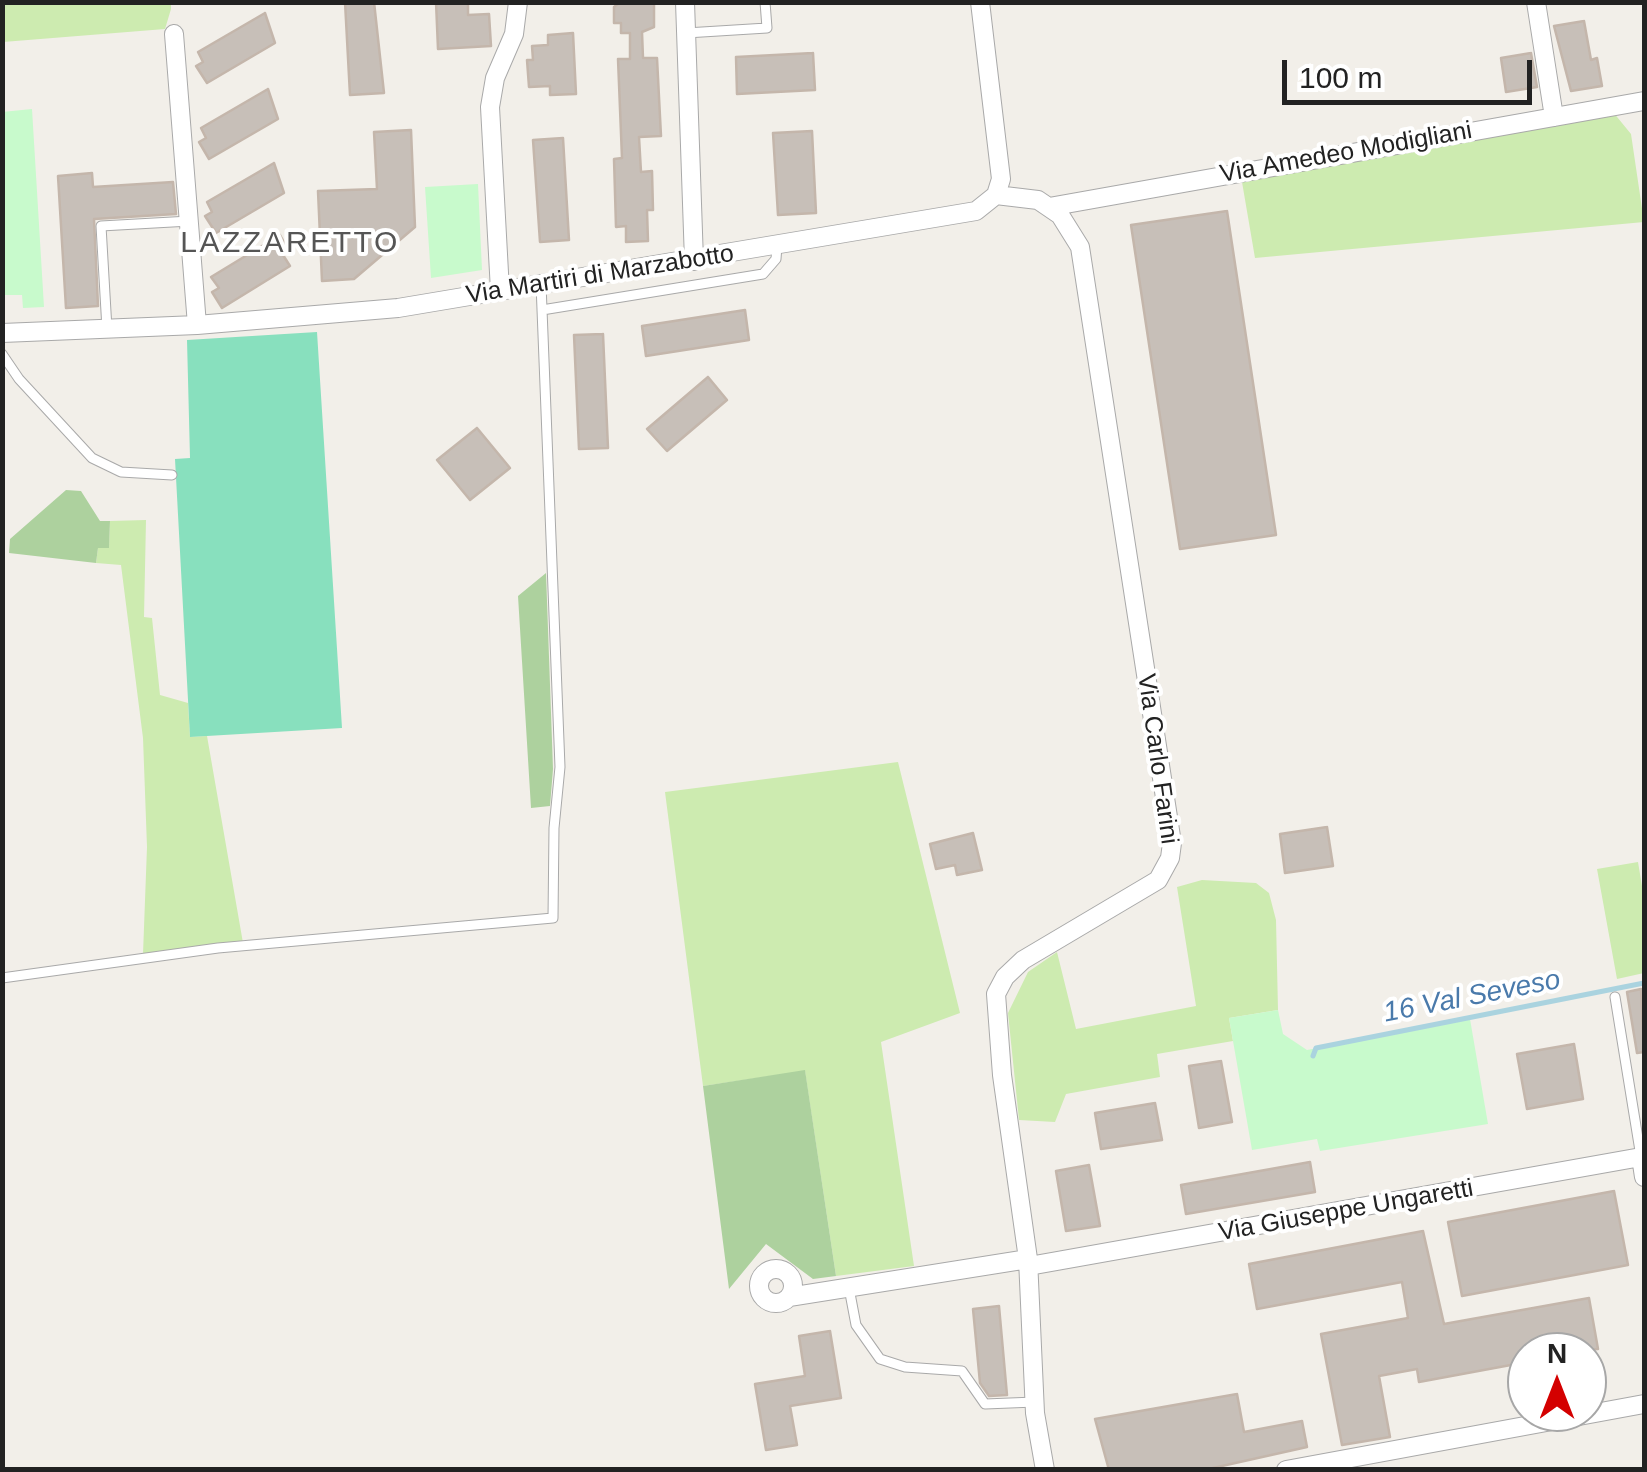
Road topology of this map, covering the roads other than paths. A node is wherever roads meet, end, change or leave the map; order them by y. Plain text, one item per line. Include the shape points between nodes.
1 (518, 2) edge
2 (685, 2) edge
3 (765, 2) edge
4 (980, 2) edge
5 (1536, 2) edge
6 (686, 32) junction
7 (174, 34) dead end
8 (1644, 101) edge
9 (1554, 117) junction
10 (996, 195) junction
11 (1048, 207) junction
12 (190, 221) junction
13 (778, 246) junction
14 (694, 261) junction
15 (541, 284) junction
16 (500, 291) junction
17 (542, 310) junction
18 (197, 325) junction
19 (107, 328) junction
20 (2, 332) edge
21 (2, 354) edge
22 (172, 474) dead end
23 (2, 978) edge
24 (1615, 997) dead end
25 (1641, 1156) junction
26 (1644, 1177) edge
27 (1028, 1262) junction
28 (790, 1288) dead end
29 (848, 1288) junction
30 (1035, 1402) junction
31 (1644, 1404) edge
32 (1044, 1470) edge
33 (1286, 1470) edge

1 - 16 street via 490,107
2 - 6 street
3 - 6 lane via 767,28
4 - 10 street via 1001,164
5 - 9 street
6 - 14 street
7 - 12 street
8 - 9 street, Via Amedeo Modigliani
9 - 11 street, Via Amedeo Modigliani
10 - 11 street via 1025,196
10 - 13 street, Via Martiri di Marzabotto via 961,215
11 - 27 street, Via Carlo Farini via 1075,234 1083,262 1172,843 1158,880 1023,960 996,994
12 - 18 street
12 - 19 lane via 101,226
13 - 14 street, Via Martiri di Marzabotto
13 - 17 lane via 763,274
14 - 15 street, Via Martiri di Marzabotto
15 - 16 street, Via Martiri di Marzabotto
15 - 17 lane
16 - 18 street, Via Martiri di Marzabotto via 337,315
17 - 23 lane via 560,767 554,918 218,948
18 - 19 street, Via Martiri di Marzabotto
19 - 20 street, Via Martiri di Marzabotto
21 - 22 lane via 92,458 121,472
24 - 25 lane
25 - 26 street
25 - 27 street, Via Giuseppe Ungaretti
27 - 29 street, Via Giuseppe Ungaretti
27 - 30 street, Via Carlo Farini
28 - 29 street, Via Giuseppe Ungaretti
29 - 30 lane via 856,1325 880,1360 962,1371 985,1404
30 - 32 street, Via Carlo Farini
31 - 33 street

